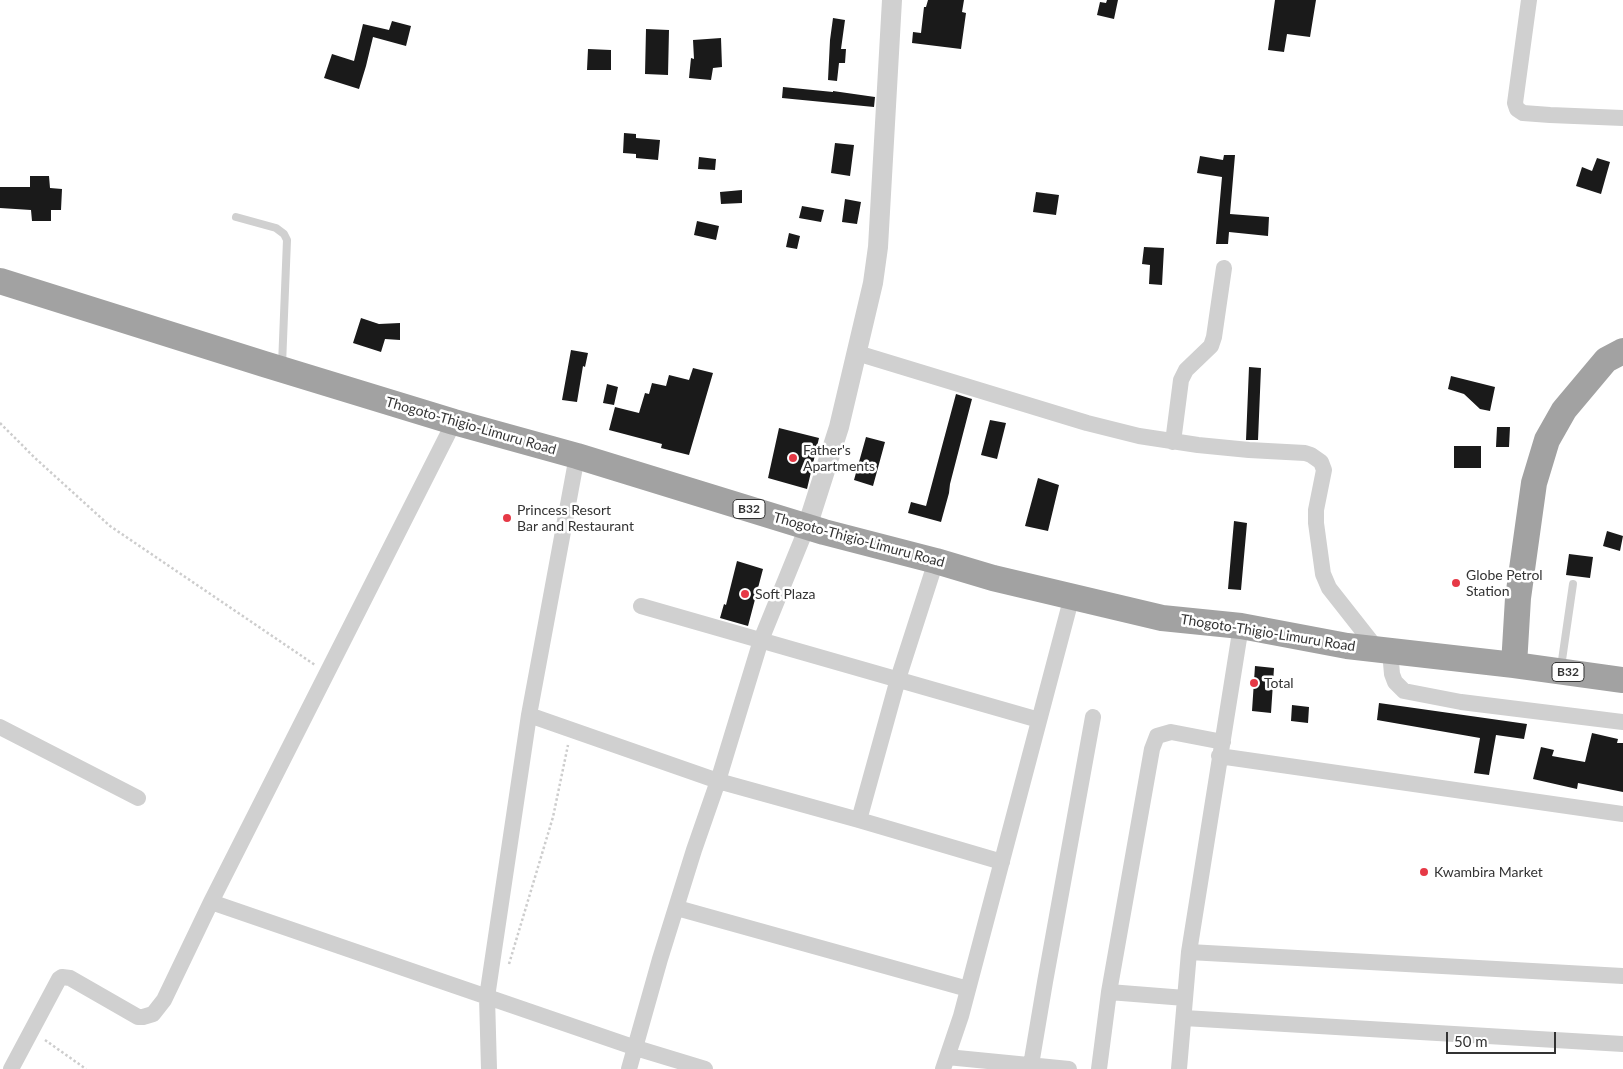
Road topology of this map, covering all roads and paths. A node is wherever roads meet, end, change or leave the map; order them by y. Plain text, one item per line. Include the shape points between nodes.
1 (892, 0) edge
2 (1529, 0) edge
3 (1623, 118) edge
4 (236, 217) dead end
5 (1224, 268) dead end
6 (0, 281) edge
7 (1623, 351) edge
8 (856, 353) junction
9 (282, 370) junction
10 (454, 422) junction
11 (0, 423) edge
12 (1173, 442) junction
13 (576, 456) junction
14 (807, 527) junction
15 (936, 561) junction
16 (1573, 584) dead end
17 (1072, 596) junction
18 (641, 606) dead end
19 (1241, 626) junction
20 (761, 640) junction
21 (1383, 650) junction
22 (1514, 665) junction
23 (1561, 671) junction
24 (328, 673) junction
25 (898, 679) junction
26 (1623, 680) edge
27 (529, 715) junction
28 (1093, 717) dead end
29 (1039, 720) junction
30 (1623, 722) edge
31 (0, 727) edge
32 (571, 730) junction
33 (1221, 749) junction
34 (718, 781) junction
35 (138, 798) dead end
36 (1623, 814) edge
37 (859, 820) junction
38 (1002, 862) junction
39 (211, 902) junction
40 (677, 908) junction
41 (1189, 952) junction
42 (507, 969) dead end
43 (1623, 976) edge
44 (968, 989) junction
45 (1108, 992) junction
46 (487, 997) junction
47 (1185, 998) junction
48 (1184, 1018) junction
49 (31, 1030) junction
50 (1623, 1044) edge
51 (636, 1048) junction
52 (945, 1063) edge
53 (1031, 1065) junction
54 (11, 1069) edge
55 (86, 1069) edge
56 (490, 1069) edge
57 (629, 1069) edge
58 (705, 1069) edge
59 (1069, 1069) edge
60 (1099, 1069) edge
61 (1179, 1069) edge

1 - 8 street via 878,247
2 - 3 street via 1515,103 1517,109 1532,114
4 - 9 lane via 276,228 287,240
5 - 12 street via 1214,337 1205,353 1186,370 1181,380
6 - 9 highway, Thogoto-Thigio-Limuru Road / B32
7 - 22 highway via 1600,367 1564,410 1547,440 1534,483 1518,598
8 - 12 street via 1088,423
8 - 14 street via 839,427
9 - 10 highway, Thogoto-Thigio-Limuru Road / B32
10 - 13 highway, Thogoto-Thigio-Limuru Road / B32
10 - 24 street
11 - 24 path via 110,526
12 - 21 street via 1305,453 1321,462 1324,470 1316,523 1323,574 1329,588
13 - 14 highway, Thogoto-Thigio-Limuru Road / B32
13 - 27 street
14 - 15 highway, Thogoto-Thigio-Limuru Road / B32
14 - 20 street
15 - 17 highway, Thogoto-Thigio-Limuru Road / B32
15 - 25 street
16 - 23 lane
17 - 19 highway, Thogoto-Thigio-Limuru Road / B32 via 1162,618
17 - 29 street
18 - 20 street
19 - 21 highway, Thogoto-Thigio-Limuru Road / B32
19 - 33 street
20 - 25 street
20 - 34 street
21 - 22 highway, Thogoto-Thigio-Limuru Road / B32
21 - 30 street via 1395,682 1404,691 1461,702
22 - 23 highway, Thogoto-Thigio-Limuru Road / B32
23 - 26 highway, Thogoto-Thigio-Limuru Road / B32
24 - 39 street
25 - 29 street
25 - 37 street
27 - 32 street
27 - 46 street
28 - 53 street
29 - 38 street
31 - 35 street
32 - 34 street
32 - 42 path via 553,817
33 - 36 street
33 - 41 street
33 - 45 street via 1171,732 1157,736
34 - 37 street
34 - 40 street
37 - 38 street
38 - 44 street
39 - 46 street
39 - 49 street via 164,1000 153,1014 138,1017 62,976
40 - 44 street
40 - 51 street
41 - 43 street
41 - 47 street
44 - 52 street
45 - 47 street
45 - 60 street
46 - 51 street
46 - 56 street
47 - 48 street
48 - 50 street
48 - 61 street
49 - 54 street
49 - 55 path
51 - 57 street
51 - 58 street
52 - 53 street
53 - 59 street

